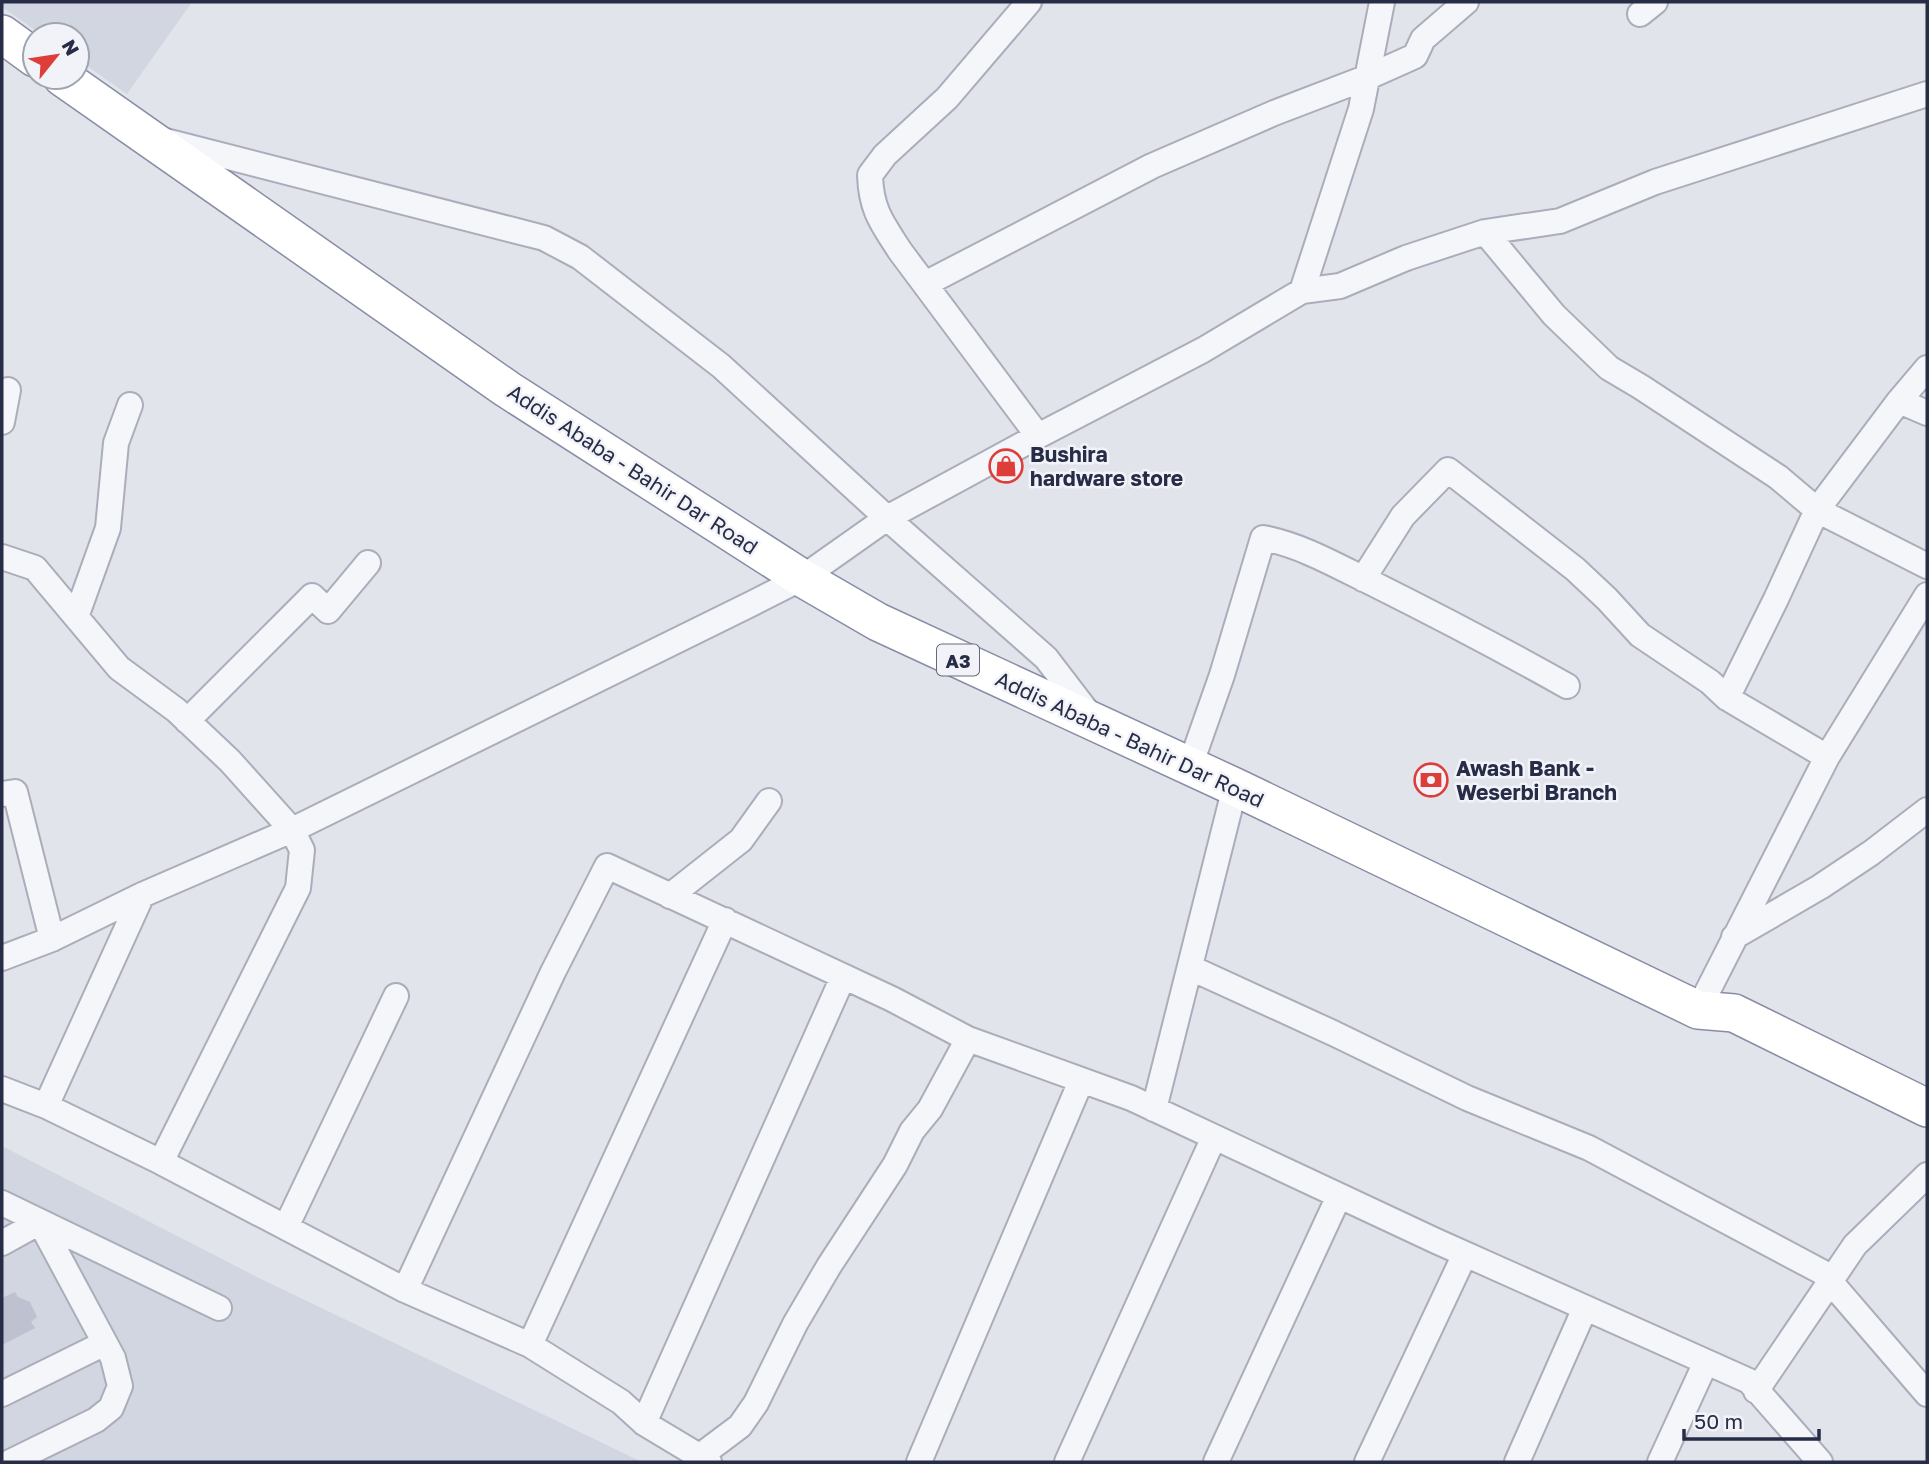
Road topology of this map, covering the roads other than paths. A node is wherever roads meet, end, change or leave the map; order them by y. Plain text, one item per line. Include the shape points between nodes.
1 (1029, 2) edge
2 (1382, 2) edge
3 (1466, 2) edge
4 (2, 34) edge
5 (21, 48) edge
6 (1368, 77) junction
7 (82, 91) edge
8 (1927, 94) edge
9 (148, 137) junction
10 (1485, 232) junction
11 (925, 284) junction
12 (1302, 291) junction
13 (1927, 368) edge
14 (8, 390) dead end
15 (1899, 401) junction
16 (130, 405) dead end
17 (1927, 413) edge
18 (2, 422) edge
19 (1038, 436) junction
20 (1816, 510) junction
21 (887, 518) junction
22 (2, 557) edge
23 (368, 563) dead end
24 (1927, 566) edge
25 (802, 578) junction
26 (1363, 579) junction
27 (1927, 595) edge
28 (76, 617) junction
29 (1567, 686) dead end
30 (1727, 698) junction
31 (187, 721) junction
32 (1096, 723) junction
33 (1827, 757) junction
34 (1190, 766) junction
35 (1235, 787) junction
36 (2, 794) edge
37 (769, 801) dead end
38 (1923, 818) edge
39 (292, 830) junction
40 (142, 895) junction
41 (670, 896) junction
42 (725, 920) junction
43 (1733, 937) junction
44 (52, 939) junction
45 (2, 958) edge
46 (1191, 968) junction
47 (843, 976) junction
48 (396, 996) dead end
49 (1698, 1010) junction
50 (968, 1039) junction
51 (1081, 1081) junction
52 (2, 1089) edge
53 (46, 1106) junction
54 (1927, 1108) edge
55 (1154, 1109) junction
56 (1214, 1137) junction
57 (161, 1162) junction
58 (1927, 1175) edge
59 (1339, 1196) junction
60 (2, 1203) edge
61 (40, 1222) junction
62 (286, 1227) junction
63 (2, 1243) edge
64 (1465, 1254) junction
65 (1829, 1281) junction
66 (405, 1290) junction
67 (219, 1308) dead end
68 (1585, 1308) junction
69 (105, 1343) junction
70 (530, 1345) junction
71 (1706, 1362) junction
72 (1756, 1391) junction
73 (2, 1394) edge
74 (1927, 1394) edge
75 (644, 1423) junction
76 (704, 1459) edge
77 (1817, 1461) edge
78 (10, 1462) edge
79 (919, 1462) edge
80 (1067, 1462) edge
81 (1216, 1462) edge
82 (1367, 1462) edge
83 (1517, 1462) edge
84 (1660, 1462) edge

1 - 11 street via 947,98 870,175 871,198 882,223
2 - 6 street
3 - 6 street via 1423,39 1415,56
4 - 5 highway
6 - 11 street via 1152,166
6 - 12 street
7 - 9 highway, Addis Ababa - Bahir Dar Road / A3
8 - 10 street via 1655,182 1560,221
9 - 21 street via 544,238 580,257 721,366
9 - 25 highway, Addis Ababa - Bahir Dar Road / A3 via 508,389
10 - 12 street via 1340,286
10 - 20 street via 1554,315 1609,368 1778,477
11 - 19 street
12 - 19 street via 1203,350
13 - 15 street
14 - 18 street
15 - 17 street
15 - 20 street
16 - 28 street via 116,443 108,528
19 - 21 street
20 - 24 street
20 - 30 street
21 - 25 street
21 - 32 street via 1046,658
22 - 28 street via 35,568
23 - 31 street via 328,611 312,596
25 - 32 highway, Addis Ababa - Bahir Dar Road / A3 via 878,622
25 - 39 street
26 - 29 street
26 - 30 street via 1403,516 1448,470 1574,569 1640,635
26 - 34 street via 1280,541 1263,538
27 - 33 street
28 - 31 street via 120,668
30 - 33 street
31 - 39 street
32 - 34 highway, Addis Ababa - Bahir Dar Road / A3
33 - 43 street
34 - 35 highway, Addis Ababa - Bahir Dar Road / A3
35 - 46 street
35 - 49 highway, Addis Ababa - Bahir Dar Road / A3
36 - 44 street via 15,792
37 - 41 street via 741,840
38 - 43 street via 1820,887
39 - 40 street
39 - 57 street via 302,850 298,888
40 - 44 street
40 - 53 street
41 - 42 street
41 - 66 street via 607,866
42 - 47 street
42 - 70 street
43 - 49 street
44 - 45 street
46 - 55 street
46 - 65 street via 1467,1098 1588,1148 1822,1272
47 - 50 street
47 - 75 street
48 - 62 street
49 - 54 highway, Addis Ababa - Bahir Dar Road / A3 via 1734,1013
50 - 51 street
50 - 76 street via 930,1109 809,1299 756,1403 740,1426
51 - 55 street
51 - 79 street
52 - 53 street
53 - 57 street
55 - 56 street
56 - 59 street
56 - 80 street
57 - 62 street
58 - 65 street via 1855,1245
59 - 64 street
59 - 81 street
60 - 61 street
61 - 63 street
61 - 67 street
61 - 69 street
62 - 66 street
64 - 68 street
64 - 82 street
65 - 72 street
65 - 74 street
66 - 70 street
68 - 71 street
68 - 83 street
69 - 73 street
69 - 78 street via 119,1375 120,1386 111,1408 96,1420
70 - 75 street via 621,1402
71 - 72 street via 1749,1381
71 - 84 street
72 - 77 street
75 - 76 street

